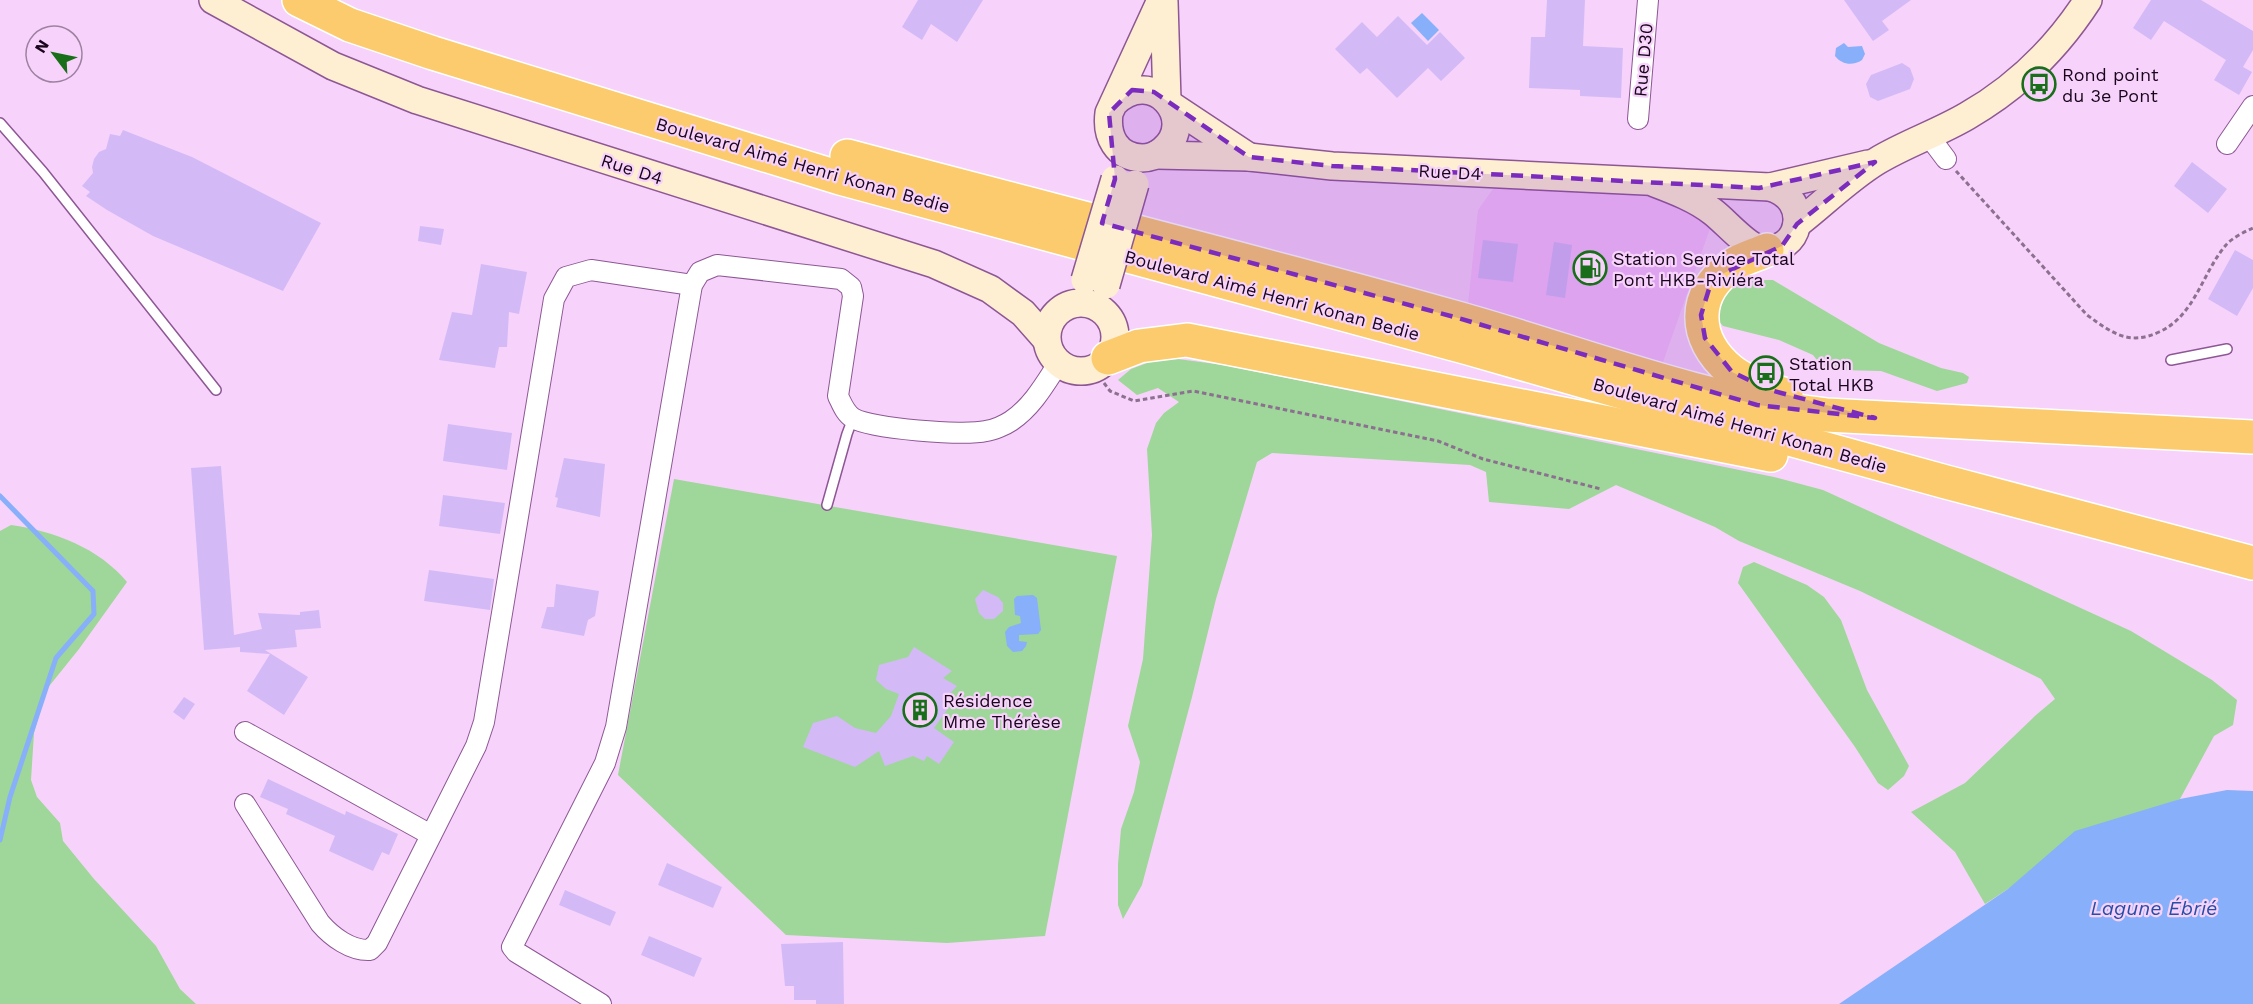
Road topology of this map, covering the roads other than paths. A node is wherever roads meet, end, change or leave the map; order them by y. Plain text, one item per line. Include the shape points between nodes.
1 (213, 0) edge
2 (299, 0) edge
3 (345, 0) edge
4 (1162, 0) edge
5 (1648, 0) edge
6 (2088, 0) edge
7 (1114, 103) junction
8 (1169, 103) junction
9 (2253, 106) edge
10 (1638, 120) dead end
11 (0, 123) edge
12 (1928, 135) junction
13 (2227, 144) dead end
14 (1115, 146) junction
15 (1152, 156) junction
16 (1249, 157) junction
17 (1946, 159) road end
18 (1875, 162) junction
19 (1125, 181) junction
20 (1652, 182) junction
21 (1764, 188) junction
22 (1797, 224) junction
23 (1739, 234) junction
24 (1767, 250) junction
25 (1096, 283) junction
26 (692, 285) junction
27 (1072, 304) junction
28 (1107, 314) junction
29 (1046, 339) junction
30 (2227, 349) dead end
31 (2171, 360) dead end
32 (1058, 364) junction
33 (1101, 364) junction
34 (216, 390) dead end
35 (853, 418) junction
36 (1875, 418) junction
37 (2253, 437) edge
38 (1946, 482) junction
39 (827, 505) dead end
40 (2253, 563) edge
41 (245, 732) dead end
42 (245, 804) dead end
43 (431, 835) junction
44 (601, 1004) edge

1 - 29 main road, Rue D4 via 333,66 417,100 934,264 990,290 1023,313
2 - 38 highway, Boulevard Aimé Henri Konan Bedie via 350,26 840,178
3 - 36 highway, Boulevard Aimé Henri Konan Bedie via 438,34 844,155 1458,318 1685,387 1792,411
4 - 7 main road
4 - 8 main road
5 - 10 street, Rue D30
6 - 12 main road via 2031,69 1966,117
7 - 8 main road via 1132,90 1144,89
7 - 14 main road via 1107,124
8 - 15 main road via 1176,128 1165,148
8 - 16 main road, Rue D4
9 - 13 street
11 - 34 lane
12 - 17 street
12 - 18 main road
14 - 15 main road via 1134,157
14 - 19 main road
15 - 16 main road, Rue D4
15 - 19 main road
16 - 20 main road, Rue D4 via 1332,166
18 - 21 main road
18 - 22 main road
19 - 25 main road, bridge
20 - 21 main road, Rue D4
20 - 23 main road, Rue D4 via 1698,202
21 - 22 main road via 1780,190 1794,204
21 - 23 main road via 1748,193 1740,201 1736,212
22 - 24 main road via 1782,246
23 - 24 main road, Rue D4 via 1756,248
24 - 36 highway via 1722,274 1703,300 1705,338 1715,355 1732,372 1770,390
25 - 27 main road
25 - 28 main road
26 - 35 street via 700,272 717,265 841,279 851,287 854,296 838,396
26 - 43 street via 591,270 566,277 554,299 489,702 476,746
26 - 44 street via 616,727 605,763 512,946
27 - 28 main road via 1091,304
27 - 29 main road via 1050,321
28 - 33 main road via 1115,331 1113,349
29 - 32 main road, Rue D4
30 - 31 lane
32 - 33 main road via 1075,372
32 - 35 street via 1028,407 1011,421 987,431 951,432 869,424
33 - 38 highway via 1138,346 1187,340 1786,458
35 - 39 lane
36 - 37 highway, Boulevard Aimé Henri Konan Bedie
38 - 40 highway, Boulevard Aimé Henri Konan Bedie
41 - 43 street
42 - 43 street via 320,924 360,950 370,950 377,943

